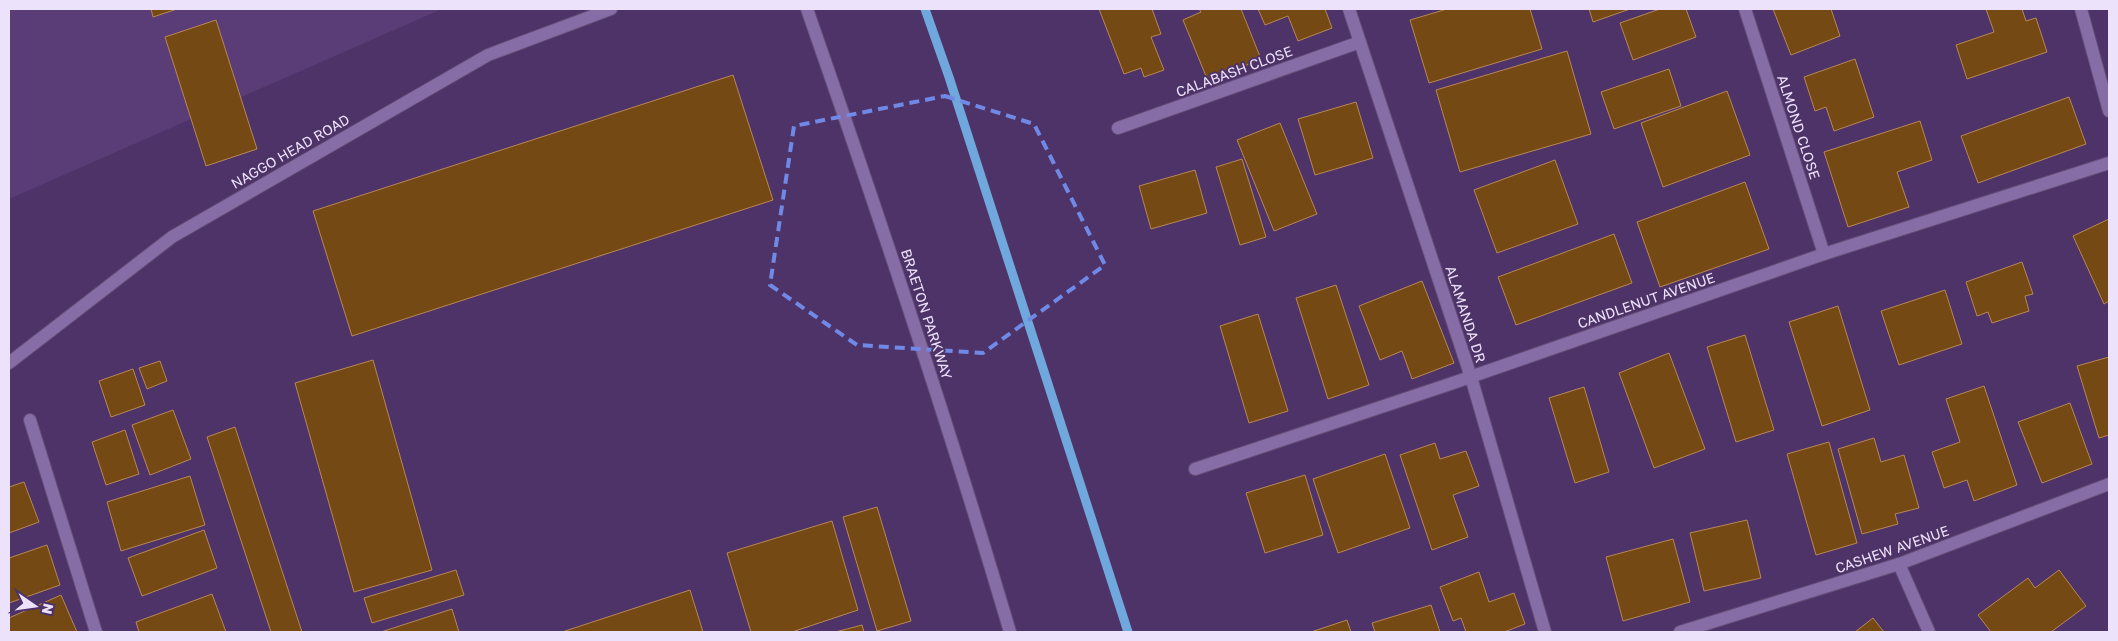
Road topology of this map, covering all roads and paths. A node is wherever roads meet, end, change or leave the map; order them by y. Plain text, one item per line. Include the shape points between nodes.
1 (611, 9) edge
2 (806, 9) edge
3 (1349, 9) edge
4 (1745, 9) edge
5 (2081, 9) edge
6 (1360, 42) junction
7 (2109, 111) edge
8 (1118, 128) dead end
9 (2109, 163) edge
10 (1824, 254) junction
11 (9, 363) edge
12 (1471, 377) junction
13 (30, 420) dead end
14 (1195, 470) dead end
15 (2109, 484) edge
16 (1899, 564) junction
17 (96, 632) edge
18 (1010, 632) edge
19 (1544, 632) edge
20 (1680, 632) edge
21 (1929, 632) edge

1 - 11 street, NAGGO HEAD ROAD via 488,55 180,232
2 - 18 street, BRAETON PARKWAY via 932,377
3 - 6 street, ALAMANDA DR
4 - 10 street, ALMOND CLOSE
5 - 7 street
6 - 8 street, CALABASH CLOSE
6 - 12 street, ALAMANDA DR
9 - 10 street, CANDLENUT AVENUE
10 - 12 street, CANDLENUT AVENUE
12 - 14 street, CANDLENUT AVENUE
12 - 19 street, ALAMANDA DR
13 - 17 street
15 - 16 street, CASHEW AVENUE
16 - 20 street, CASHEW AVENUE
16 - 21 street

